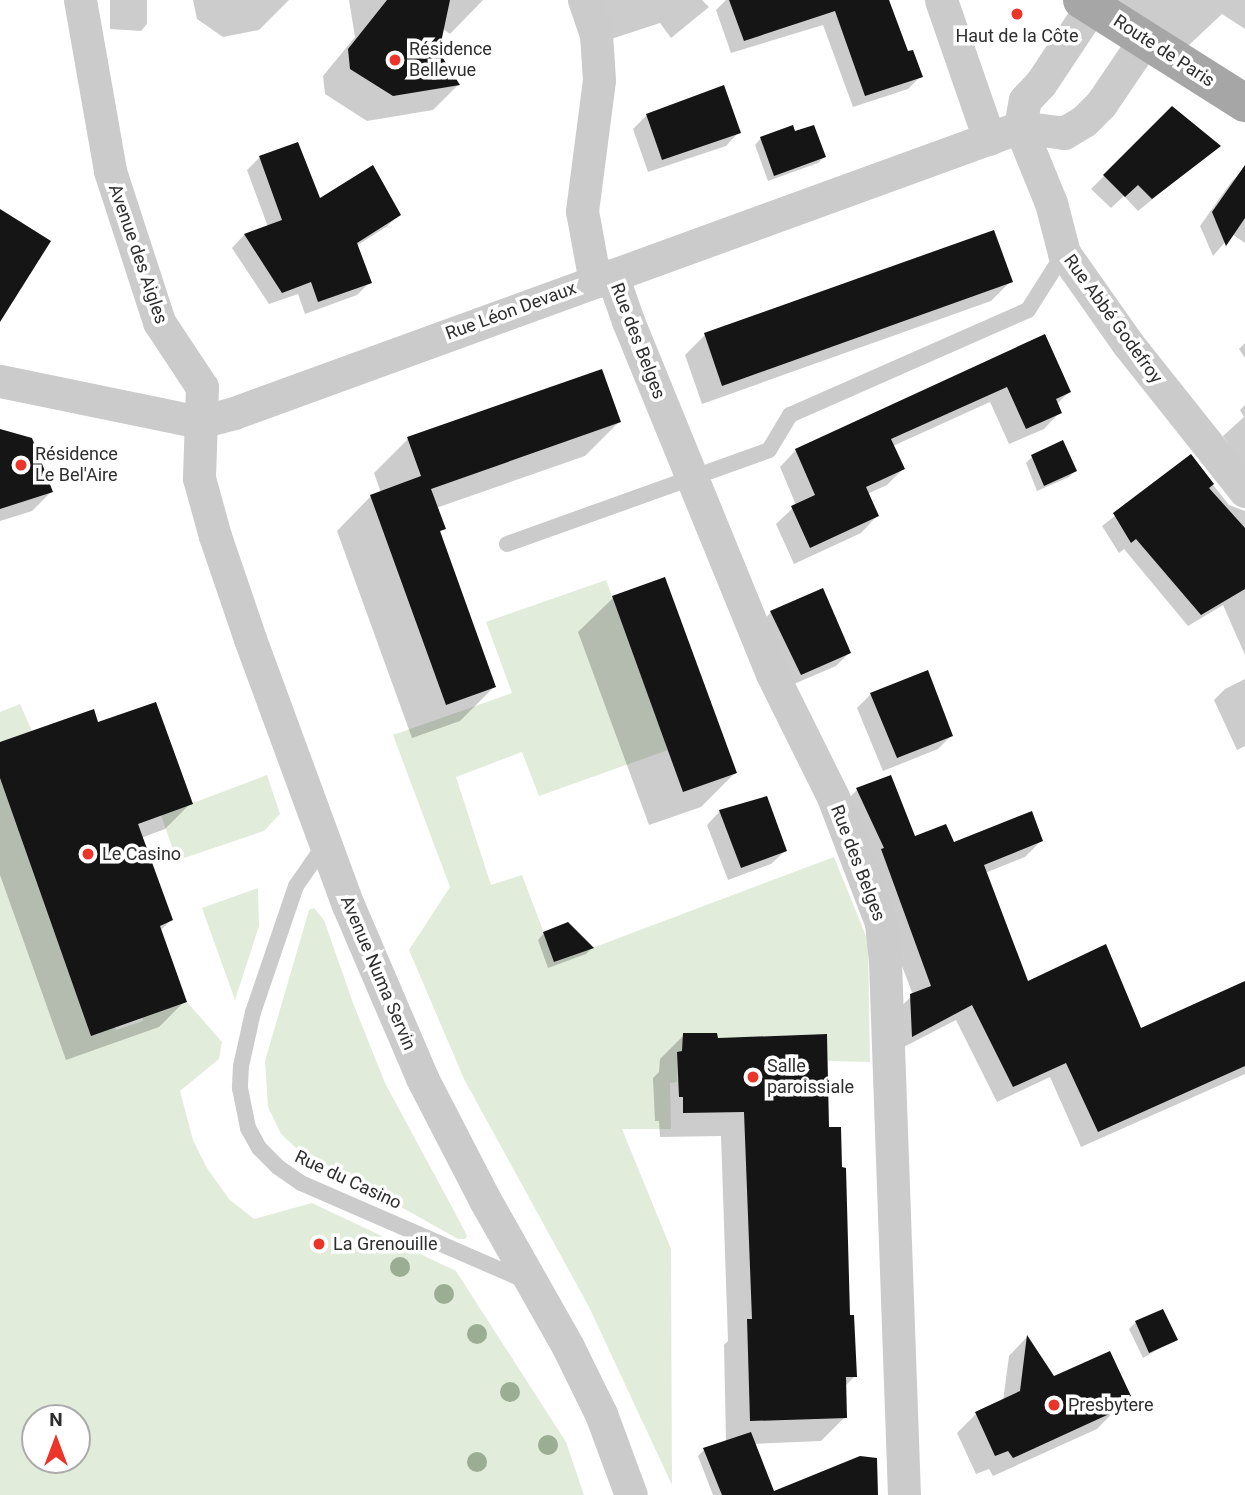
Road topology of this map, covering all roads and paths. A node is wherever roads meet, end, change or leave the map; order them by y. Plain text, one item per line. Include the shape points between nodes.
1 (80, 0) edge
2 (584, 0) edge
3 (940, 0) edge
4 (1087, 3) edge
5 (1145, 39) junction
6 (1245, 103) edge
7 (1020, 127) junction
8 (989, 139) junction
9 (1064, 253) junction
10 (604, 279) junction
11 (0, 382) edge
12 (199, 422) junction
13 (693, 478) junction
14 (1245, 491) edge
15 (508, 544) dead end
16 (326, 842) junction
17 (535, 1285) junction
18 (631, 1495) edge
19 (904, 1495) edge

1 - 12 street, Avenue des Aigles via 110,171 159,322 202,387
2 - 10 street, Rue des Belges via 596,34 598,80 582,211
3 - 8 street
4 - 5 main road, Route de Paris
4 - 7 street via 1041,83 1025,100
5 - 6 main road, Route de Paris
5 - 7 street, Rue Léon Devaux via 1084,121 1064,133
7 - 8 street, Rue Léon Devaux
7 - 9 street, Rue Abbé Godefroy via 1051,203
8 - 10 street, Rue Léon Devaux
9 - 13 lane via 1028,310 790,415 769,450
9 - 14 street, Rue Abbé Godefroy via 1128,344
10 - 12 street, Rue Léon Devaux
10 - 13 street, Rue des Belges
11 - 12 street
12 - 16 street, Avenue Numa Servin via 199,478 208,513
13 - 15 lane
13 - 19 street, Rue des Belges via 772,674 833,797 881,923
16 - 17 street, Avenue Numa Servin via 422,1078
16 - 17 lane, Rue du Casino via 296,886 253,1012 240,1088 248,1128 259,1148 302,1183
17 - 18 street, Avenue Numa Servin via 601,1414

